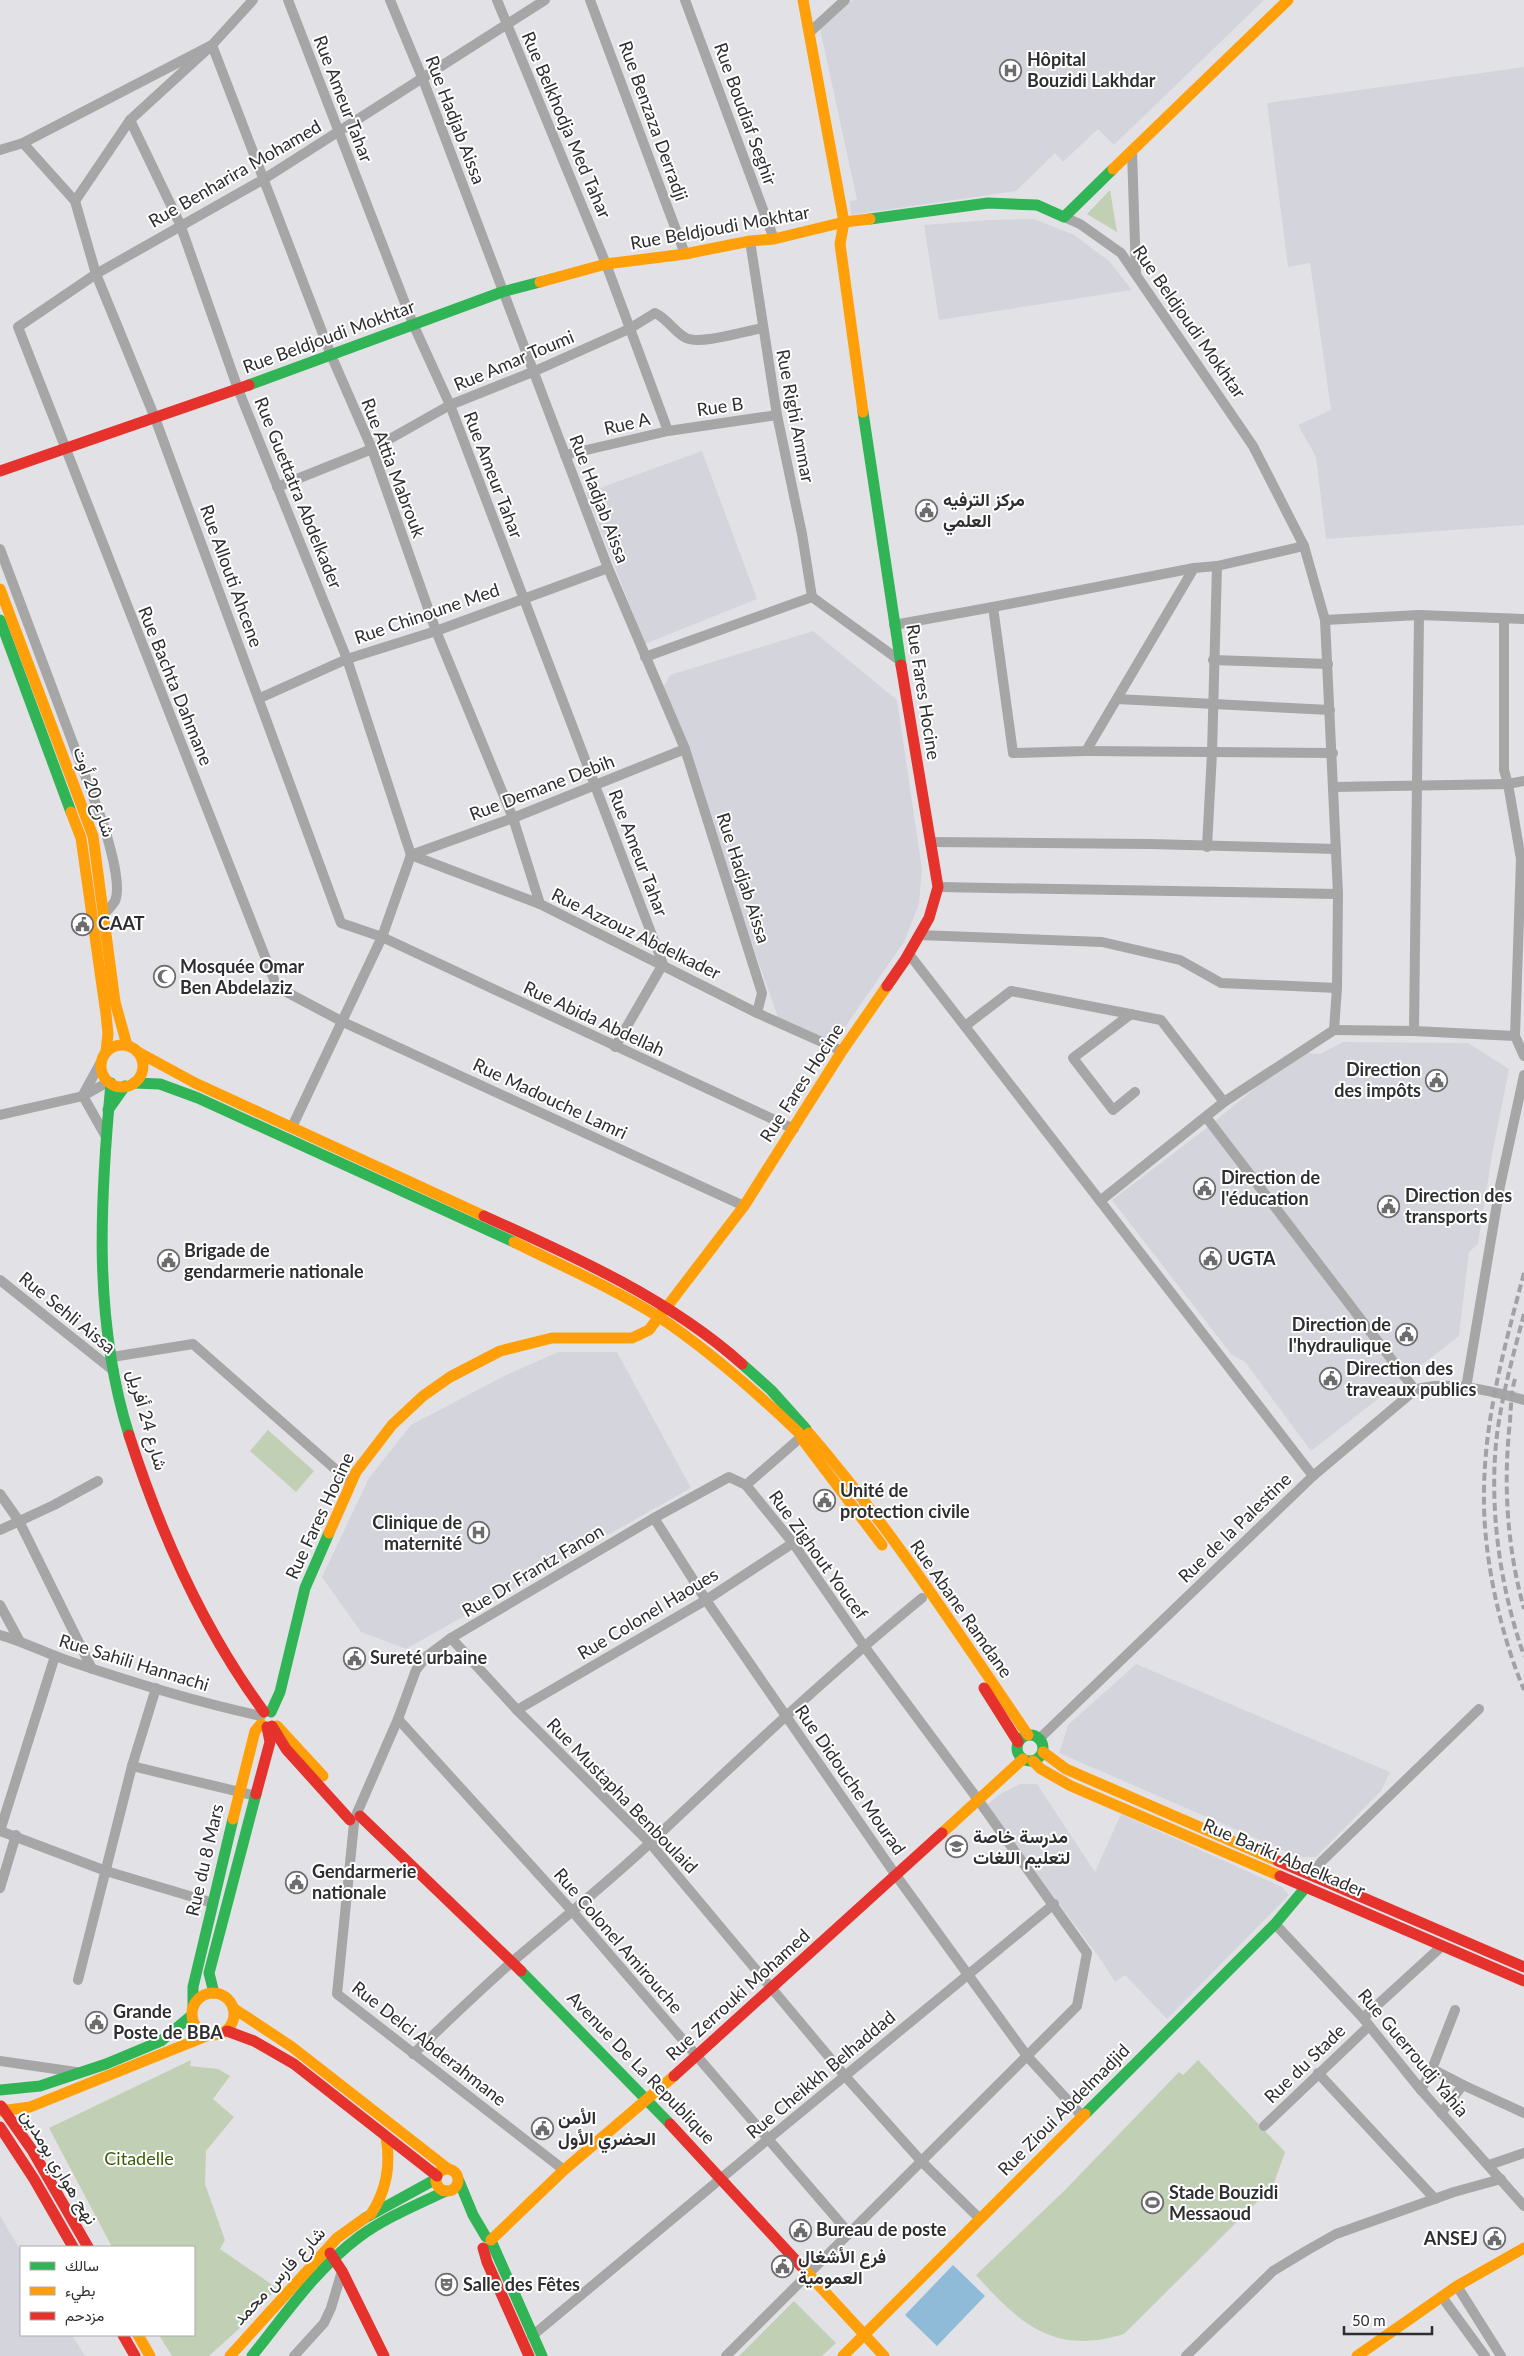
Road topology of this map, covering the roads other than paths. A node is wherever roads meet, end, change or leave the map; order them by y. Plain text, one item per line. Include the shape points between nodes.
1 (253, 0) edge
2 (288, 0) edge
3 (390, 0) edge
4 (497, 0) edge
5 (545, 0) edge
6 (590, 0) edge
7 (685, 0) edge
8 (803, 0) edge
9 (845, 0) edge
10 (1288, 0) edge
11 (506, 23) junction
12 (810, 32) junction
13 (212, 45) junction
14 (422, 77) junction
15 (130, 120) junction
16 (338, 133) junction
17 (23, 143) junction
18 (0, 150) edge
19 (1132, 151) junction
20 (264, 179) junction
21 (75, 201) junction
22 (1064, 217) junction
23 (844, 222) junction
24 (180, 224) junction
25 (750, 240) junction
26 (774, 240) junction
27 (685, 254) junction
28 (606, 264) junction
29 (96, 274) junction
30 (1136, 275) junction
31 (502, 292) junction
32 (413, 324) junction
33 (18, 327) joint
34 (763, 328) junction
35 (629, 329) junction
36 (331, 355) junction
37 (535, 371) junction
38 (238, 389) junction
39 (450, 405) junction
40 (776, 415) junction
41 (155, 418) junction
42 (668, 431) junction
43 (64, 448) junction
44 (372, 449) junction
45 (565, 455) junction
46 (0, 472) edge
47 (277, 487) junction
48 (1304, 546) junction
49 (0, 549) edge
50 (1216, 566) junction
51 (608, 568) junction
52 (1194, 568) junction
53 (0, 588) edge
54 (812, 597) junction
55 (522, 598) junction
56 (993, 606) junction
57 (1419, 615) junction
58 (1504, 619) junction
59 (1524, 619) edge
60 (0, 620) edge
61 (1325, 620) junction
62 (894, 625) junction
63 (436, 632) junction
64 (32, 637) junction
65 (10, 647) edge
66 (645, 657) junction
67 (347, 659) junction
68 (899, 660) junction
69 (1213, 660) junction
70 (1328, 664) junction
71 (260, 698) junction
72 (1117, 699) junction
73 (1212, 704) junction
74 (1330, 710) junction
75 (685, 749) junction
76 (1086, 751) junction
77 (1212, 753) junction
78 (1333, 753) junction
79 (1524, 781) edge
80 (1508, 784) junction
81 (594, 785) junction
82 (1334, 787) junction
83 (1416, 787) junction
84 (513, 818) junction
85 (930, 842) junction
86 (1208, 846) junction
87 (1336, 849) junction
88 (411, 855) junction
89 (938, 887) junction
90 (1338, 894) junction
91 (540, 904) junction
92 (104, 914) junction
93 (919, 934) junction
94 (382, 937) junction
95 (909, 954) junction
96 (663, 964) junction
97 (1337, 988) junction
98 (757, 1013) junction
99 (1131, 1014) junction
100 (343, 1022) junction
101 (964, 1026) junction
102 (1334, 1030) junction
103 (1414, 1031) junction
104 (1516, 1036) junction
105 (127, 1045) junction
106 (615, 1047) junction
107 (106, 1051) junction
108 (138, 1052) junction
109 (842, 1052) junction
110 (1524, 1056) edge
111 (101, 1062) junction
112 (1524, 1075) edge
113 (110, 1082) junction
114 (130, 1085) junction
115 (1135, 1092) dead end
116 (83, 1096) junction
117 (1224, 1102) junction
118 (108, 1110) junction
119 (0, 1115) edge
120 (1206, 1117) junction
121 (292, 1127) junction
122 (794, 1129) junction
123 (105, 1135) junction
124 (1100, 1201) junction
125 (744, 1206) junction
126 (0, 1280) edge
127 (662, 1313) junction
128 (112, 1357) junction
129 (114, 1371) junction
130 (1471, 1389) junction
131 (1415, 1390) junction
132 (1524, 1400) edge
133 (803, 1434) junction
134 (1313, 1476) junction
135 (98, 1481) dead end
136 (351, 1483) junction
137 (746, 1485) junction
138 (0, 1494) edge
139 (654, 1518) junction
140 (19, 1521) junction
141 (0, 1530) edge
142 (793, 1543) junction
143 (922, 1598) junction
144 (706, 1600) junction
145 (0, 1605) edge
146 (0, 1636) edge
147 (451, 1638) junction
148 (19, 1640) junction
149 (864, 1646) junction
150 (55, 1656) junction
151 (92, 1669) junction
152 (156, 1688) junction
153 (1479, 1708) dead end
154 (517, 1710) junction
155 (786, 1716) junction
156 (398, 1719) junction
157 (267, 1720) junction
158 (1028, 1735) junction
159 (1040, 1738) junction
160 (1018, 1742) junction
161 (1043, 1752) junction
162 (1028, 1760) junction
163 (132, 1766) junction
164 (239, 1792) junction
165 (256, 1796) junction
166 (979, 1800) junction
167 (355, 1817) junction
168 (0, 1831) edge
169 (16, 1835) junction
170 (650, 1843) junction
171 (106, 1871) junction
172 (895, 1874) junction
173 (1311, 1875) junction
174 (1306, 1887) junction
175 (0, 1888) edge
176 (213, 1903) junction
177 (1054, 1904) junction
178 (573, 1912) junction
179 (1275, 1924) junction
180 (1442, 1946) junction
181 (512, 1962) junction
182 (1524, 1967) edge
183 (969, 1974) junction
184 (78, 1980) dead end
185 (1524, 1981) edge
186 (773, 1988) junction
187 (214, 1993) junction
188 (233, 2008) junction
189 (1455, 2010) dead end
190 (192, 2011) junction
191 (1366, 2022) junction
192 (227, 2031) junction
193 (208, 2035) junction
194 (413, 2054) junction
195 (696, 2056) junction
196 (1027, 2056) junction
197 (0, 2061) edge
198 (1432, 2069) junction
199 (79, 2072) junction
200 (1318, 2073) junction
201 (845, 2076) junction
202 (1463, 2085) junction
203 (0, 2090) edge
204 (1421, 2090) junction
205 (648, 2100) junction
206 (2, 2109) edge
207 (1441, 2113) junction
208 (1524, 2113) edge
209 (1082, 2116) junction
210 (1264, 2126) dead end
211 (0, 2127) edge
212 (386, 2137) junction
213 (767, 2140) junction
214 (1524, 2153) edge
215 (922, 2162) junction
216 (1489, 2166) junction
217 (446, 2168) junction
218 (564, 2170) junction
219 (436, 2177) junction
220 (723, 2178) junction
221 (1501, 2178) junction
222 (459, 2180) junction
223 (448, 2191) junction
224 (1435, 2199) junction
225 (1524, 2206) edge
226 (370, 2215) junction
227 (980, 2219) junction
228 (849, 2233) junction
229 (487, 2242) junction
230 (72, 2246) edge
231 (87, 2246) edge
232 (327, 2248) junction
233 (1524, 2248) edge
234 (335, 2258) junction
235 (342, 2271) junction
236 (810, 2274) junction
237 (1457, 2286) junction
238 (1442, 2296) junction
239 (864, 2335) junction
240 (123, 2336) edge
241 (139, 2336) edge
242 (527, 2338) junction
243 (134, 2356) edge
244 (150, 2356) edge
245 (230, 2356) edge
246 (252, 2356) edge
247 (294, 2356) edge
248 (384, 2356) edge
249 (529, 2356) edge
250 (542, 2356) edge
251 (726, 2356) edge
252 (843, 2356) edge
253 (884, 2356) edge
254 (1186, 2356) edge
255 (1357, 2356) edge
256 (1486, 2356) edge
257 (1501, 2356) edge

1 - 13 street
2 - 16 street, Rue Ameur Tahar
3 - 14 street, Rue Hadjab Aissa
4 - 11 street, Rue Belkhodja Med Tahar
5 - 11 street, Rue Benharira Mohamed
6 - 27 street, Rue Benzaza Derradji
7 - 26 street, Rue Boudiaf Seghir
8 - 12 main road
9 - 12 street
10 - 19 main road
11 - 14 street, Rue Benharira Mohamed
11 - 28 street, Rue Belkhodja Med Tahar
12 - 23 main road
13 - 15 street
13 - 17 street
13 - 20 street, Rue Attia Mabrouk
14 - 16 street, Rue Benharira Mohamed
14 - 31 street, Rue Hadjab Aissa
15 - 21 street
15 - 24 street, Rue Guettatra Abdelkader
16 - 20 street, Rue Benharira Mohamed
16 - 32 street, Rue Ameur Tahar
17 - 18 street
17 - 21 street
19 - 22 main road
19 - 30 street
20 - 24 street, Rue Benharira Mohamed
20 - 36 street, Rue Attia Mabrouk
21 - 29 street, Rue Allouti Ahcene
22 - 23 main road, Rue Beldjoudi Mokhtar via 1037,205 988,203
22 - 30 street, Rue Beldjoudi Mokhtar via 1121,252
23 - 26 main road, Rue Beldjoudi Mokhtar
23 - 62 main road, Rue Fares Hocine via 840,244
24 - 29 street, Rue Benharira Mohamed
24 - 38 street, Rue Guettatra Abdelkader
25 - 26 main road, Rue Beldjoudi Mokhtar
25 - 27 main road, Rue Beldjoudi Mokhtar
25 - 34 street, Rue Righi Ammar
27 - 28 main road, Rue Beldjoudi Mokhtar
28 - 31 main road, Rue Beldjoudi Mokhtar
28 - 35 street, Rue Belkhodja Med Tahar
29 - 33 street, Rue Benharira Mohamed
29 - 41 street, Rue Allouti Ahcene
30 - 48 street, Rue Beldjoudi Mokhtar via 1253,446
31 - 32 main road, Rue Beldjoudi Mokhtar
31 - 37 street, Rue Hadjab Aissa
32 - 36 main road, Rue Beldjoudi Mokhtar
32 - 39 street, Rue Ameur Tahar
33 - 43 street, Rue Bachta Dahmane
34 - 35 street, Rue Amar Toumi via 696,340 680,334 656,313
34 - 40 street, Rue Righi Ammar
35 - 37 street, Rue Amar Toumi
35 - 42 street, Rue Belkhodja Med Tahar
36 - 38 main road, Rue Beldjoudi Mokhtar
36 - 44 street, Rue Attia Mabrouk
37 - 39 street, Rue Amar Toumi
37 - 45 street, Rue Hadjab Aissa
38 - 41 main road, Rue Beldjoudi Mokhtar
38 - 47 street, Rue Guettatra Abdelkader
39 - 44 street, Rue Amar Toumi
39 - 55 street, Rue Ameur Tahar
40 - 42 street, Rue B
40 - 54 street, Rue Righi Ammar
41 - 43 main road, Rue Beldjoudi Mokhtar
41 - 71 street, Rue Allouti Ahcene
42 - 45 street, Rue A
43 - 46 main road, Rue Beldjoudi Mokhtar
43 - 100 street, Rue Bachta Dahmane via 277,987
44 - 47 street, Rue Amar Toumi
44 - 63 street, Rue Attia Mabrouk
45 - 51 street, Rue Hadjab Aissa
47 - 67 street, Rue Guettatra Abdelkader
48 - 50 street
48 - 61 street, Rue Beldjoudi Mokhtar
49 - 64 street
50 - 52 street
50 - 69 street
51 - 55 street, Rue Chinoune Med
51 - 66 street, Rue Hadjab Aissa
52 - 56 street
52 - 72 street
53 - 65 main road, شارع 20 أوت
54 - 66 street
54 - 68 street
55 - 63 street, Rue Chinoune Med
55 - 81 street, Rue Ameur Tahar
56 - 62 street
56 - 76 street via 1013,753
57 - 58 street
57 - 61 street
57 - 83 street
58 - 59 street
58 - 80 street via 1504,770
60 - 65 main road, شارع 20 أوت
61 - 70 street, Rue Beldjoudi Mokhtar
62 - 68 main road, Rue Fares Hocine
63 - 67 street, Rue Chinoune Med
63 - 84 street, Rue Attia Mabrouk
64 - 65 street
64 - 92 street via 98,808 109,845 116,895
65 - 92 main road, شارع 20 أوت via 89,823
65 - 107 main road, شارع 20 أوت via 80,838 106,1014
66 - 75 street, Rue Hadjab Aissa
67 - 71 street, Rue Chinoune Med
67 - 88 street, Rue Guettatra Abdelkader
68 - 85 main road, Rue Fares Hocine
69 - 70 street
69 - 73 street
70 - 74 street, Rue Beldjoudi Mokhtar
71 - 94 street, Rue Allouti Ahcene via 341,923
72 - 73 street
72 - 76 street
73 - 74 street
73 - 77 street
74 - 78 street, Rue Beldjoudi Mokhtar
75 - 81 street, Rue Demane Debih
75 - 98 street, Rue Hadjab Aissa via 762,993
76 - 77 street
77 - 78 street
77 - 86 street
78 - 82 street, Rue Beldjoudi Mokhtar
79 - 80 street
80 - 83 street
80 - 104 street via 1522,859
81 - 84 street, Rue Demane Debih
81 - 96 street, Rue Ameur Tahar
82 - 83 street
82 - 87 street, Rue Beldjoudi Mokhtar
83 - 103 street
84 - 88 street, Rue Demane Debih
84 - 91 street, Rue Attia Mabrouk
85 - 86 street
85 - 89 main road, Rue Fares Hocine
86 - 87 street
87 - 90 street, Rue Beldjoudi Mokhtar
88 - 91 street, Rue Azzouz Abdelkader
88 - 94 street
89 - 90 street
89 - 93 main road, Rue Fares Hocine via 929,918
90 - 97 street, Rue Beldjoudi Mokhtar
91 - 96 street, Rue Azzouz Abdelkader
92 - 105 main road, شارع 20 أوت via 115,1002
93 - 95 main road, Rue Fares Hocine
93 - 97 street via 1102,942 1180,960 1220,983
94 - 100 street
94 - 106 street, Rue Abida Abdellah
95 - 101 street
95 - 109 main road, Rue Fares Hocine
96 - 98 street, Rue Azzouz Abdelkader
96 - 106 street
97 - 102 street, Rue Beldjoudi Mokhtar
98 - 109 street, Rue Azzouz Abdelkader
99 - 101 street via 1011,991
99 - 115 street via 1073,1058 1113,1110
99 - 117 street via 1161,1020
100 - 121 street
100 - 125 street, Rue Madouche Lamri
101 - 124 street
102 - 103 street
102 - 117 street
103 - 104 street
104 - 110 street
105 - 107 main road via 116,1045
105 - 108 main road
106 - 122 street, Rue Abida Abdellah
107 - 111 main road
108 - 114 main road via 143,1068 141,1075
108 - 121 main road via 182,1077
109 - 122 main road, Rue Fares Hocine
111 - 113 main road via 102,1073
111 - 116 street
112 - 130 street via 1500,1186
113 - 114 main road
113 - 116 street
113 - 118 main road, شارع 24 أفريل
114 - 118 main road
114 - 127 main road via 154,1083 179,1090 508,1239
116 - 119 street
116 - 123 street
117 - 120 street
118 - 123 main road, شارع 24 أفريل
120 - 124 street
120 - 131 street
121 - 127 main road via 614,1278
122 - 125 main road, Rue Fares Hocine
123 - 128 main road, شارع 24 أفريل via 103,1272
124 - 134 street
125 - 127 main road, Rue Fares Hocine
126 - 129 street, Rue Sehli Aissa
127 - 133 main road, Rue Abane Ramdane
127 - 136 main road, Rue Fares Hocine via 649,1330 632,1338 552,1338 500,1351 476,1361 406,1411 378,1441
128 - 129 main road, شارع 24 أفريل
128 - 136 street via 193,1344
129 - 157 main road, شارع 24 أفريل via 134,1447 192,1590 245,1687
130 - 131 street, Rue de la Palestine via 1440,1385
130 - 132 street, Rue de la Palestine
131 - 134 street, Rue de la Palestine
133 - 137 street
133 - 143 main road, Rue Abane Ramdane
133 - 158 main road, Rue Abane Ramdane via 833,1461
134 - 159 street, Rue de la Palestine
135 - 140 street
136 - 157 main road, Rue Fares Hocine via 305,1588 280,1692
137 - 139 street, Rue Dr Frantz Fanon via 729,1477
137 - 142 street, Rue Zighout Youcef
138 - 140 street
139 - 144 street, Rue Didouche Mourad
139 - 147 street, Rue Dr Frantz Fanon
140 - 141 street
140 - 151 street
142 - 144 street, Rue Colonel Haoues
142 - 149 street, Rue Zighout Youcef
143 - 149 street
143 - 160 main road, Rue Abane Ramdane
144 - 154 street, Rue Colonel Haoues
144 - 155 street, Rue Didouche Mourad
145 - 148 street
146 - 148 street, Rue Sahili Hannachi
147 - 154 street, Rue Mustapha Benboulaid
147 - 156 street, Rue Dr Frantz Fanon via 427,1656 416,1670
148 - 150 street, Rue Sahili Hannachi
149 - 155 street
149 - 166 street, Rue Zighout Youcef
150 - 151 street, Rue Sahili Hannachi
150 - 168 street
151 - 152 street, Rue Sahili Hannachi
152 - 157 street, Rue Sahili Hannachi
152 - 163 street
153 - 173 street
154 - 170 street, Rue Mustapha Benboulaid
155 - 170 street
155 - 172 street, Rue Didouche Mourad
156 - 167 street, Rue Dr Frantz Fanon
156 - 178 street, Rue Colonel Amirouche
157 - 164 main road, Rue du 8 Mars via 255,1730
157 - 165 main road, Rue du 8 Mars via 270,1742
157 - 167 main road, شارع 24 أفريل via 286,1749
158 - 159 main road
158 - 160 main road
159 - 161 main road
160 - 162 main road via 1017,1752
161 - 162 main road
161 - 173 main road, Rue Bariki Abdelkader via 1066,1769
162 - 166 main road, Rue Zerrouki Mohamed
162 - 174 main road, Rue Bariki Abdelkader via 1071,1786
163 - 164 street
163 - 171 street
164 - 165 street
164 - 176 main road, Rue du 8 Mars
165 - 187 main road, Rue du 8 Mars via 209,1973
166 - 172 main road, Rue Zerrouki Mohamed
166 - 177 street, Rue Zighout Youcef
167 - 181 main road, Avenue De La Republique
167 - 194 street, Rue Delci Abderahmane via 337,1994
168 - 169 street
169 - 171 street
169 - 175 street
170 - 178 street
170 - 186 street, Rue Mustapha Benboulaid
171 - 176 street
171 - 184 street
172 - 183 street, Rue Didouche Mourad
172 - 186 main road, Rue Zerrouki Mohamed
173 - 174 main road, Rue Zioui Abdelmadjid
173 - 182 main road, Rue Bariki Abdelkader
174 - 179 main road, Rue Zioui Abdelmadjid
174 - 180 main road, Rue Bariki Abdelkader
176 - 190 main road, Rue du 8 Mars via 194,1987
177 - 183 street, Rue Cheikkh Belhaddad
177 - 196 street, Rue Zighout Youcef via 1086,1953 1077,2006
178 - 181 street
178 - 195 street, Rue Colonel Amirouche
179 - 191 street, Rue Guerroudj Yahia
179 - 209 main road, Rue Zioui Abdelmadjid
180 - 185 main road, Rue Bariki Abdelkader
180 - 191 street, Rue du Stade
181 - 194 street
181 - 205 main road, Avenue De La Republique
183 - 196 street, Rue Didouche Mourad
183 - 201 street, Rue Cheikkh Belhaddad
186 - 195 main road, Rue Zerrouki Mohamed
186 - 201 street, Rue Mustapha Benboulaid
187 - 188 main road via 226,1998
187 - 190 main road via 201,1996
188 - 192 main road via 233,2020
188 - 217 main road via 292,2047
189 - 198 street
190 - 193 main road via 199,2030
190 - 199 main road via 161,2040
191 - 200 street, Rue du Stade
191 - 204 street, Rue Guerroudj Yahia
192 - 193 main road
192 - 212 main road via 254,2041 288,2060
193 - 206 main road via 30,2107
194 - 218 street, Rue Delci Abderahmane
195 - 205 main road, Rue Zerrouki Mohamed
195 - 213 street, Rue Colonel Amirouche
196 - 209 street, Rue Didouche Mourad
196 - 215 street, Rue Zighout Youcef
197 - 199 street
198 - 202 street
198 - 204 street
199 - 203 main road via 40,2086
200 - 210 street, Rue du Stade
200 - 224 street
201 - 213 street, Rue Cheikkh Belhaddad
201 - 215 street, Rue Mustapha Benboulaid
202 - 207 street
202 - 208 street
204 - 207 street, Rue Guerroudj Yahia
205 - 218 main road, Rue Zerrouki Mohamed
205 - 220 main road, Avenue De La Republique
206 - 231 main road, نهج هواري بومدين via 32,2150
207 - 216 street, Rue Guerroudj Yahia
209 - 227 main road, Rue Zioui Abdelmadjid
211 - 230 main road, نهج هواري بومدين
212 - 219 main road
212 - 226 main road via 389,2155 387,2178 379,2202
213 - 220 street, Rue Cheikkh Belhaddad
213 - 228 street, Rue Colonel Amirouche
214 - 216 street
215 - 227 street, Rue Mustapha Benboulaid
215 - 228 street, Rue Zighout Youcef
216 - 221 street, Rue Guerroudj Yahia
217 - 219 main road
217 - 222 main road via 454,2170
218 - 229 main road, Rue Zerrouki Mohamed
219 - 223 main road via 440,2188
219 - 226 main road, شارع فارس محمد
220 - 236 main road, Avenue De La Republique
220 - 242 street, Rue Cheikkh Belhaddad
221 - 224 street
221 - 225 street, Rue Guerroudj Yahia
222 - 223 main road via 456,2187
222 - 229 main road via 472,2216
223 - 229 main road
223 - 234 main road, شارع فارس محمد via 379,2225
224 - 254 street via 1336,2234 1273,2271
226 - 232 main road, شارع فارس محمد
227 - 239 main road, Rue Zioui Abdelmadjid
228 - 236 street, Rue Zighout Youcef
229 - 242 main road via 487,2262
232 - 234 main road
232 - 245 main road, شارع فارس محمد
233 - 237 main road
234 - 235 main road
234 - 246 main road, شارع فارس محمد
235 - 247 street via 332,2308 324,2323
235 - 248 main road
236 - 239 main road, Avenue De La Republique
236 - 251 street, Rue Zighout Youcef
237 - 238 main road
237 - 257 street
238 - 255 main road
238 - 256 street
239 - 252 main road, Rue Zioui Abdelmadjid
239 - 253 main road, Avenue De La Republique
240 - 243 main road
241 - 244 main road
242 - 249 main road
242 - 250 main road

